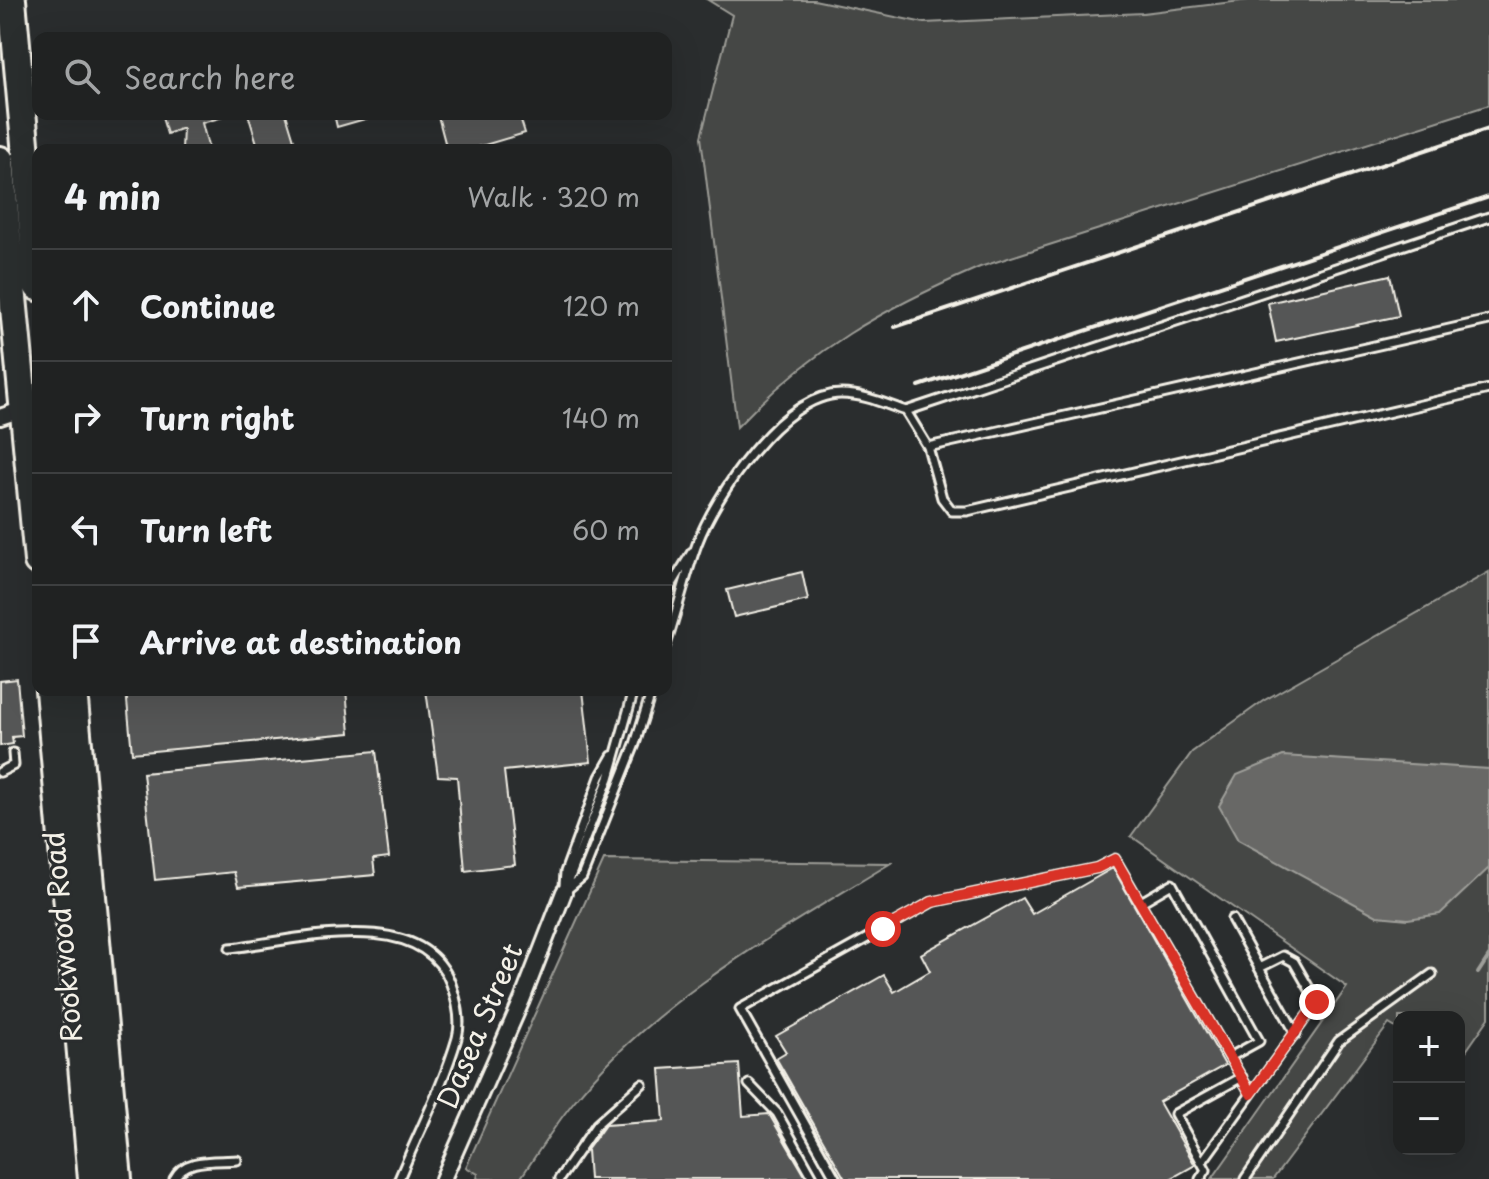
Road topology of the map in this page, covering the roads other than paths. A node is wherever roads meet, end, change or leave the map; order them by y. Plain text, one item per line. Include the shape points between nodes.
1 (12, 0) edge
2 (10, 87) edge
3 (0, 160) edge
4 (1489, 217) edge
5 (32, 244) edge
6 (1489, 320) edge
7 (1489, 389) edge
8 (19, 399) edge
9 (906, 411) junction
10 (928, 447) junction
11 (32, 508) edge
12 (697, 544) junction
13 (672, 584) edge
14 (672, 625) edge
15 (50, 696) edge
16 (74, 696) edge
17 (632, 696) edge
18 (650, 696) edge
19 (13, 753) dead end
20 (0, 772) edge
21 (564, 892) junction
22 (1141, 902) junction
23 (1232, 919) dead end
24 (230, 948) dead end
25 (1259, 968) junction
26 (1432, 974) dead end
27 (1296, 1034) junction
28 (1230, 1057) junction
29 (1242, 1077) junction
30 (642, 1084) dead end
31 (749, 1084) dead end
32 (1251, 1094) junction
33 (237, 1160) dead end
34 (1202, 1162) junction
35 (92, 1179) edge
36 (118, 1179) edge
37 (174, 1179) edge
38 (399, 1179) edge
39 (443, 1179) edge
40 (559, 1179) edge
41 (814, 1179) edge
42 (836, 1179) edge
43 (1200, 1179) edge
44 (1245, 1179) edge

1 - 2 highway
2 - 5 highway
3 - 8 highway
4 - 9 lane
6 - 10 lane
7 - 10 lane via 967,511 952,511 942,498
8 - 11 highway
9 - 10 lane
9 - 12 lane via 838,394 785,419 715,505
12 - 13 lane
12 - 14 lane
15 - 35 highway, Rookwood Road
16 - 36 highway, Rookwood Road
17 - 21 lane via 565,872
18 - 21 lane via 582,877
19 - 20 lane via 14,765
21 - 39 street, Dasea Street
22 - 28 lane
22 - 28 lane via 1172,884 1259,1041
22 - 42 lane via 1115,859 1097,868 932,902 740,1009
23 - 25 lane
24 - 38 lane via 369,933 413,942 440,963 458,1007 457,1037
25 - 27 lane
25 - 27 lane via 1283,956 1294,962 1317,1002
26 - 44 lane via 1339,1041
27 - 32 lane
28 - 29 lane
29 - 32 lane
29 - 34 lane via 1175,1114
30 - 40 lane via 597,1124
31 - 41 lane via 777,1113
32 - 34 lane
33 - 37 lane via 188,1164
34 - 43 lane via 1206,1170

